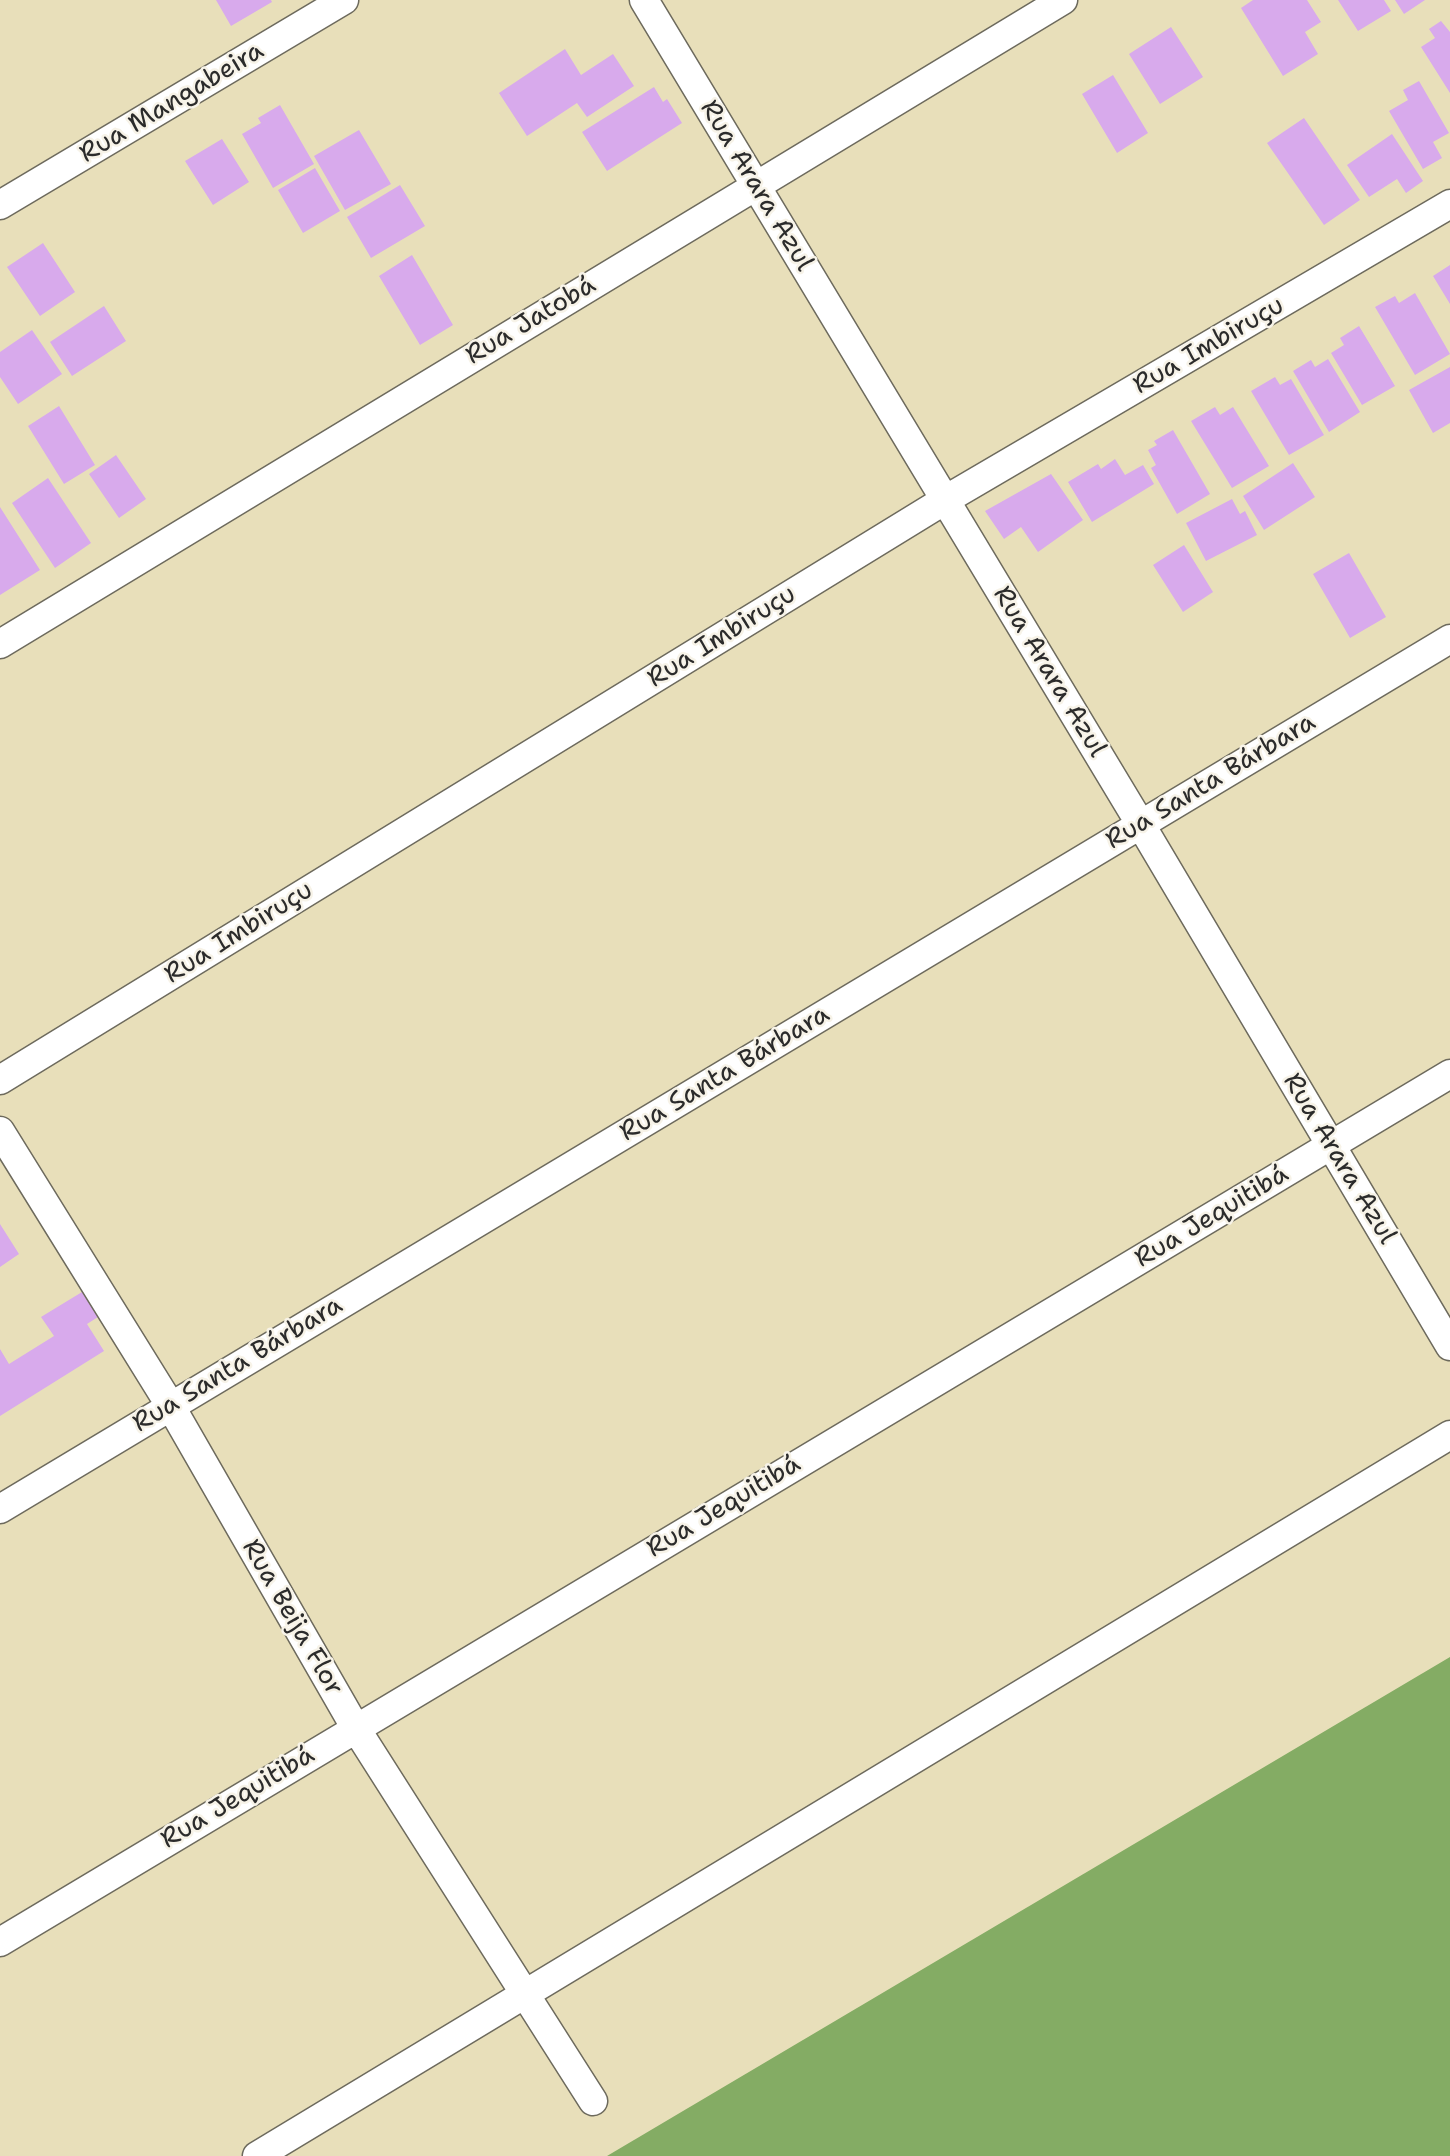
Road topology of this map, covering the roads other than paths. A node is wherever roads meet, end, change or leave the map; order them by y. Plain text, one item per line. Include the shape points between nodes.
1 (344, 0) edge
2 (644, 0) edge
3 (1063, 0) edge
4 (755, 185) junction
5 (1450, 204) edge
6 (0, 205) edge
7 (945, 500) junction
8 (1450, 639) edge
9 (0, 644) edge
10 (1141, 825) junction
11 (1450, 1074) edge
12 (0, 1080) edge
13 (0, 1131) edge
14 (1331, 1146) junction
15 (1450, 1346) edge
16 (170, 1405) junction
17 (1450, 1435) edge
18 (0, 1509) edge
19 (355, 1727) junction
20 (0, 1942) edge
21 (526, 1995) junction
22 (593, 2101) dead end
23 (257, 2156) edge

1 - 6 street, Rua Mangabeira
2 - 4 street, Rua Arara Azul
3 - 4 street, Rua Jatobá
4 - 7 street, Rua Arara Azul
4 - 9 street, Rua Jatobá
5 - 7 street, Rua Imbiruçu
7 - 10 street, Rua Arara Azul
7 - 12 street, Rua Imbiruçu
8 - 10 street, Rua Santa Bárbara
10 - 14 street, Rua Arara Azul
10 - 16 street, Rua Santa Bárbara
11 - 14 street, Rua Jequitibá
13 - 16 street, Rua Beija Flor
14 - 15 street, Rua Arara Azul
14 - 19 street, Rua Jequitibá
16 - 18 street, Rua Santa Bárbara
16 - 19 street, Rua Beija Flor
17 - 21 street
19 - 20 street, Rua Jequitibá
19 - 21 street, Rua Beija Flor
21 - 22 street, Rua Beija Flor
21 - 23 street

